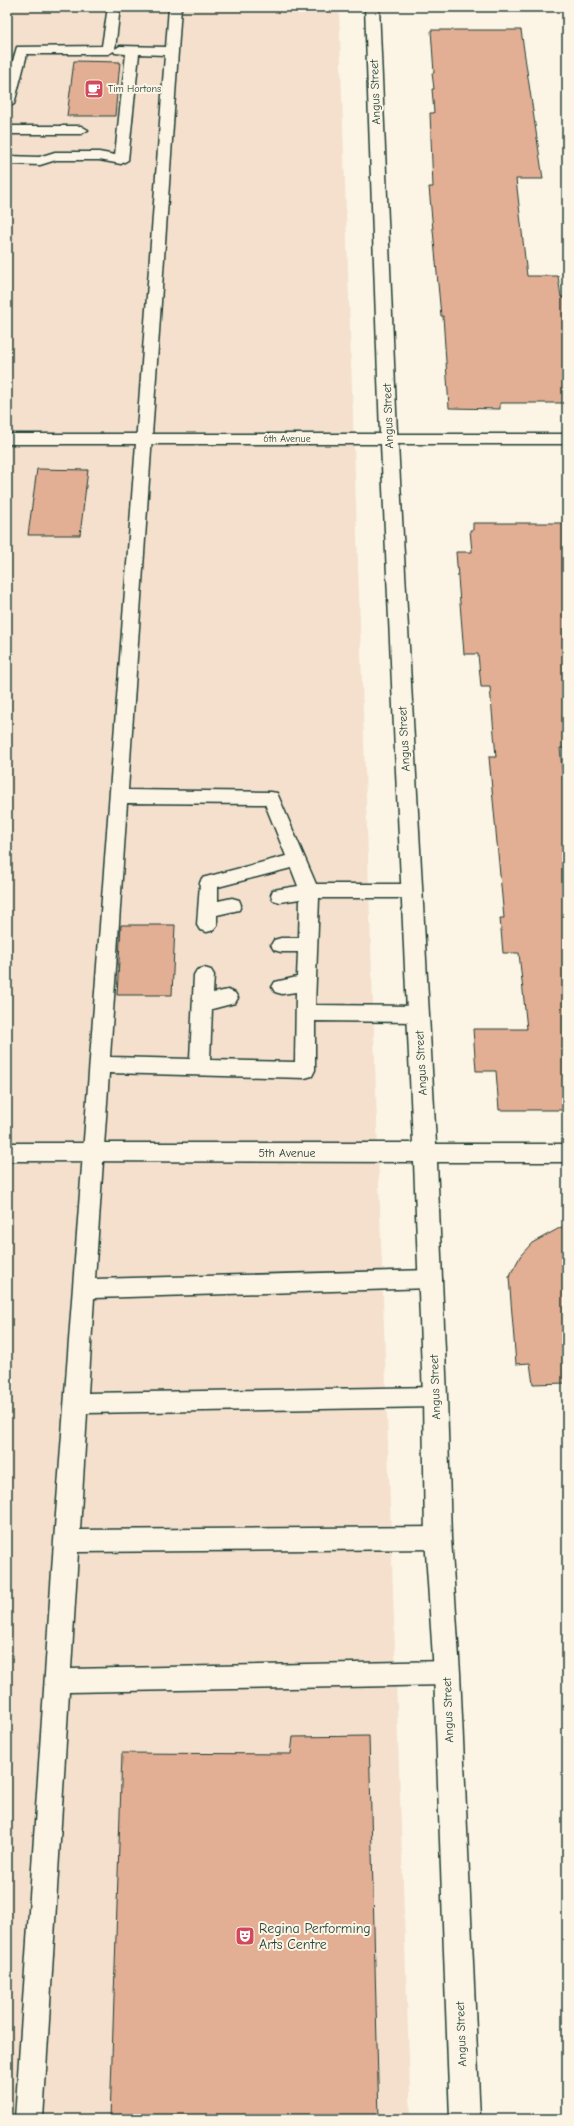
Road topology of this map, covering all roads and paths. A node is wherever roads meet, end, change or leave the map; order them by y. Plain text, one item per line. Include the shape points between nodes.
1 (114, 7) edge
2 (175, 7) edge
3 (372, 7) edge
4 (108, 50) junction
5 (133, 51) junction
6 (172, 51) junction
7 (7, 104) edge
8 (7, 130) edge
9 (81, 130) dead end
10 (7, 160) edge
11 (7, 439) edge
12 (145, 439) junction
13 (389, 439) junction
14 (567, 439) edge
15 (119, 796) junction
16 (296, 860) junction
17 (310, 891) junction
18 (412, 891) junction
19 (280, 895) dead end
20 (232, 905) dead end
21 (281, 945) dead end
22 (308, 945) junction
23 (204, 975) dead end
24 (306, 983) junction
25 (282, 987) dead end
26 (228, 998) dead end
27 (203, 1003) junction
28 (305, 1013) junction
29 (418, 1014) junction
30 (99, 1065) junction
31 (200, 1067) junction
32 (7, 1152) edge
33 (93, 1153) junction
34 (425, 1153) junction
35 (567, 1153) edge
36 (431, 1279) junction
37 (84, 1289) junction
38 (435, 1398) junction
39 (77, 1403) junction
40 (438, 1538) junction
41 (66, 1541) junction
42 (447, 1673) junction
43 (58, 1681) junction
44 (29, 2119) edge
45 (465, 2119) edge

1 - 4 lane
2 - 6 lane
3 - 13 street, Angus Street
4 - 5 lane
4 - 7 lane via 22,50
5 - 6 lane
5 - 10 lane via 121,160 94,166 60,166 40,161
6 - 12 lane
8 - 9 lane
11 - 12 street, 6th Avenue
12 - 13 street, 6th Avenue
12 - 15 lane
13 - 14 street, 6th Avenue
13 - 18 street, Angus Street
15 - 16 lane via 271,798
15 - 30 lane
16 - 17 lane
16 - 20 lane via 208,883 207,917
17 - 18 lane
17 - 19 lane
17 - 22 lane
18 - 29 street, Angus Street
21 - 22 lane
22 - 24 lane
23 - 27 lane
24 - 25 lane
24 - 28 lane
26 - 27 lane
27 - 31 lane
28 - 29 lane
28 - 31 lane via 305,1070
29 - 34 street, Angus Street
30 - 31 lane
30 - 33 lane
32 - 33 street, 5th Avenue
33 - 34 street, 5th Avenue
33 - 37 lane
34 - 35 street, 5th Avenue
34 - 36 street, Angus Street
36 - 37 lane
36 - 38 street, Angus Street
37 - 39 lane
38 - 39 lane
38 - 40 street, Angus Street
39 - 41 lane
40 - 41 lane
40 - 42 street, Angus Street
41 - 43 lane
42 - 43 lane
42 - 45 street, Angus Street
43 - 44 lane

